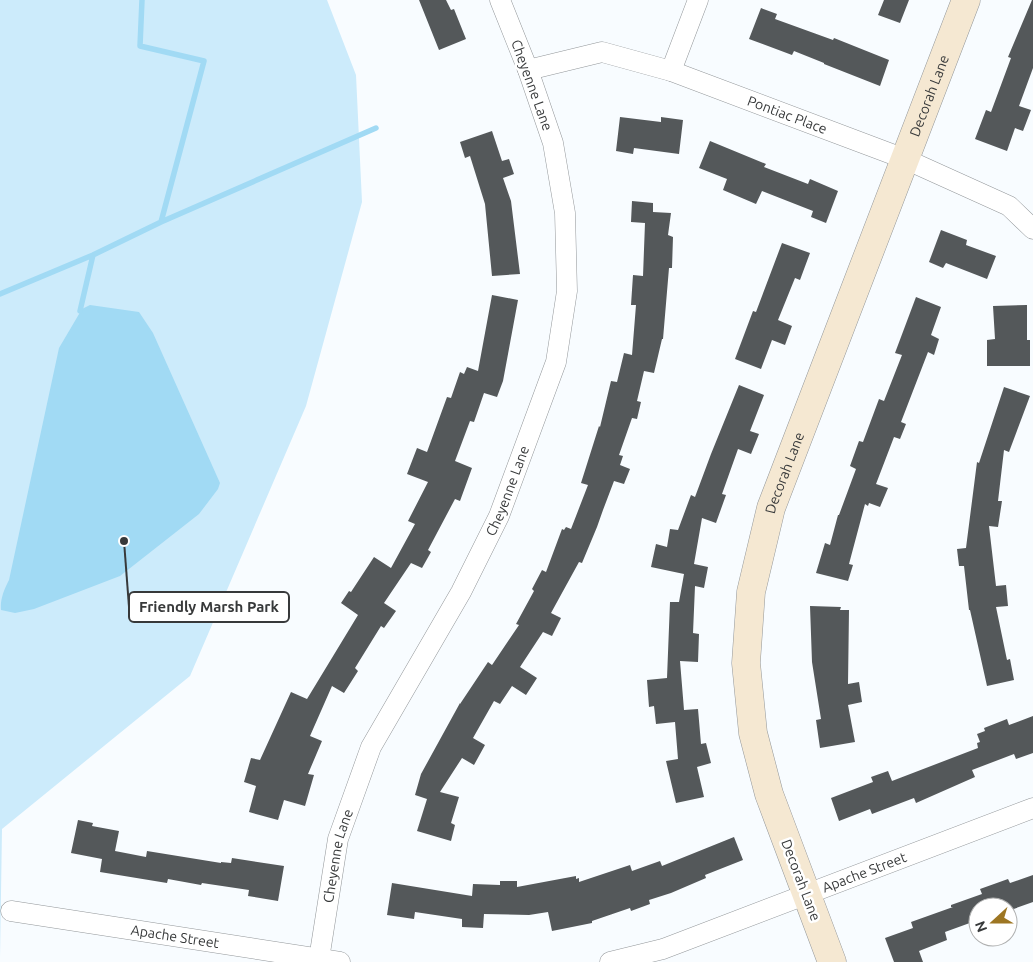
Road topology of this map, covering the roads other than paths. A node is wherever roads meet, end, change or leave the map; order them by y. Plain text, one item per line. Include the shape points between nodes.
1 (500, 0) edge
2 (698, 0) edge
3 (966, 0) edge
4 (528, 70) junction
5 (671, 71) junction
6 (905, 159) junction
7 (1033, 229) edge
8 (1033, 808) edge
9 (807, 894) junction
10 (10, 911) dead end
11 (319, 959) junction
12 (340, 962) edge
13 (610, 962) edge
14 (832, 962) edge

1 - 4 street, Cheyenne Lane
2 - 5 street
3 - 6 street, Decorah Lane
4 - 5 street, Pontiac Place via 602,52
4 - 11 street, Cheyenne Lane via 553,143 565,213 567,291 556,362 499,516 461,592 371,747 338,840
5 - 6 street, Pontiac Place
6 - 7 street, Pontiac Place via 1009,206
6 - 9 street, Decorah Lane via 771,508 751,592 746,662 753,733 769,794
8 - 9 street, Apache Street
9 - 13 street, Apache Street via 663,949
9 - 14 street, Decorah Lane
10 - 11 street, Apache Street
11 - 12 street, Apache Street

